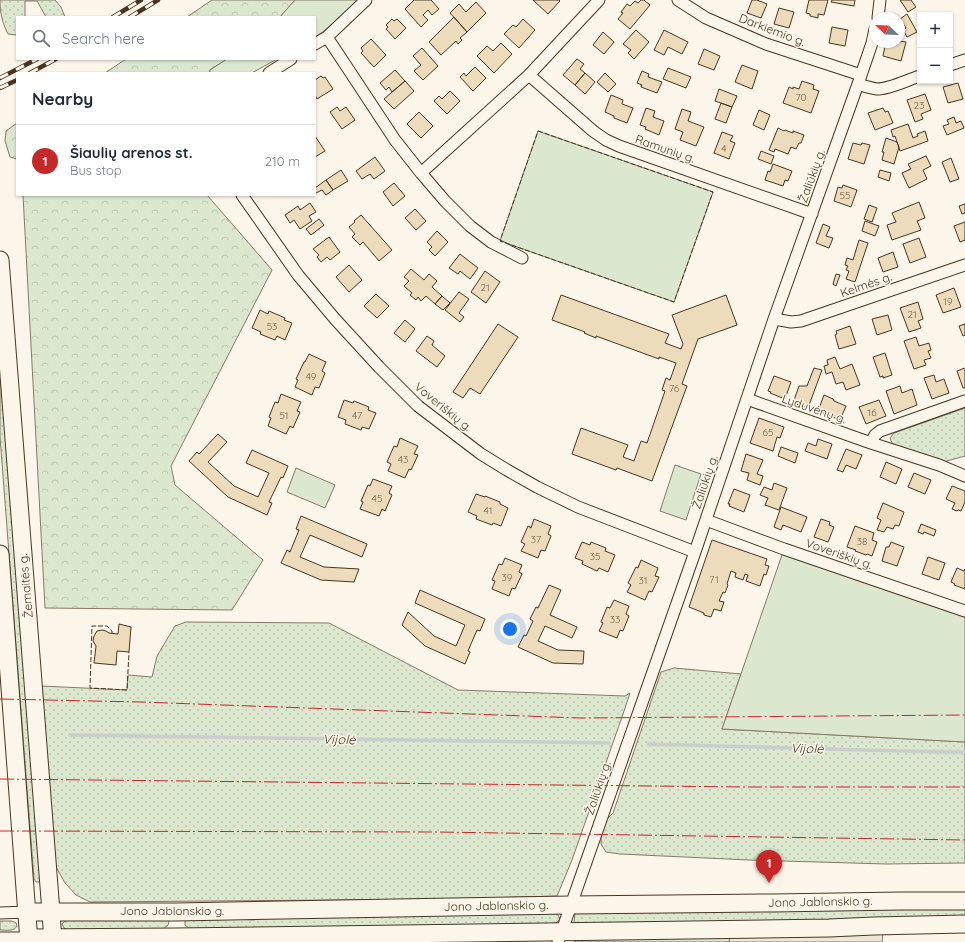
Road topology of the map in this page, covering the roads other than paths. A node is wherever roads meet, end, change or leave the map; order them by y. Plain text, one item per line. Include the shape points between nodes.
1 (366, 0) edge
2 (599, 0) edge
3 (678, 0) edge
4 (880, 0) edge
5 (879, 12) edge
6 (327, 37) junction
7 (316, 43) edge
8 (870, 48) edge
9 (289, 60) edge
10 (965, 60) edge
11 (953, 64) edge
12 (271, 72) edge
13 (529, 75) junction
14 (917, 77) edge
15 (860, 79) junction
16 (421, 173) junction
17 (243, 196) edge
18 (812, 214) junction
19 (522, 258) dead end
20 (0, 260) edge
21 (965, 265) edge
22 (774, 318) junction
23 (747, 399) junction
24 (965, 401) edge
25 (871, 443) junction
26 (965, 476) edge
27 (706, 520) junction
28 (695, 552) junction
29 (0, 554) edge
30 (965, 611) edge
31 (965, 901) edge
32 (571, 905) junction
33 (27, 912) junction
34 (51, 912) junction
35 (0, 913) edge
36 (965, 924) edge
37 (560, 937) edge
38 (0, 938) edge
39 (29, 940) edge
40 (53, 940) edge

1 - 6 street
2 - 13 street
3 - 15 street, Darkiemio g. via 706,18 766,44
4 - 5 street
6 - 7 street
6 - 16 street via 394,140
8 - 15 street, Žaliūkių g.
9 - 12 street
10 - 11 street
13 - 16 street
13 - 18 street, Ramunių g. via 593,131 613,143
14 - 15 street, Darkiemio g. via 878,89 870,88
15 - 18 street, Žaliūkių g.
16 - 19 street via 470,226 491,242
17 - 28 street, Voveriškių g. via 298,275 330,314 418,406 481,454 537,487 578,507
18 - 22 street, Žaliūkių g.
20 - 34 main road, Žemaitės g.
21 - 22 street, Kelmės g. via 801,321 791,322
22 - 23 street, Žaliūkių g.
23 - 25 street, Lyduvėnų g.
23 - 27 street, Žaliūkių g.
24 - 25 street via 880,431
25 - 26 street, Lyduvėnų g.
27 - 28 street, Žaliūkių g.
27 - 30 street, Voveriškių g.
28 - 32 street, Žaliūkių g.
29 - 33 main road, Žemaitės g.
31 - 32 main road, Jono Jablonskio g.
32 - 34 main road, Jono Jablonskio g.
32 - 37 street, Žaliūkių g.
33 - 34 main road, Jono Jablonskio g.
33 - 35 street
33 - 39 main road, Žemaitės g.
34 - 40 main road, Žemaitės g.
36 - 37 main road, Jono Jablonskio g.
37 - 40 main road, Jono Jablonskio g. via 176,937
38 - 39 street
39 - 40 main road, Jono Jablonskio g.

